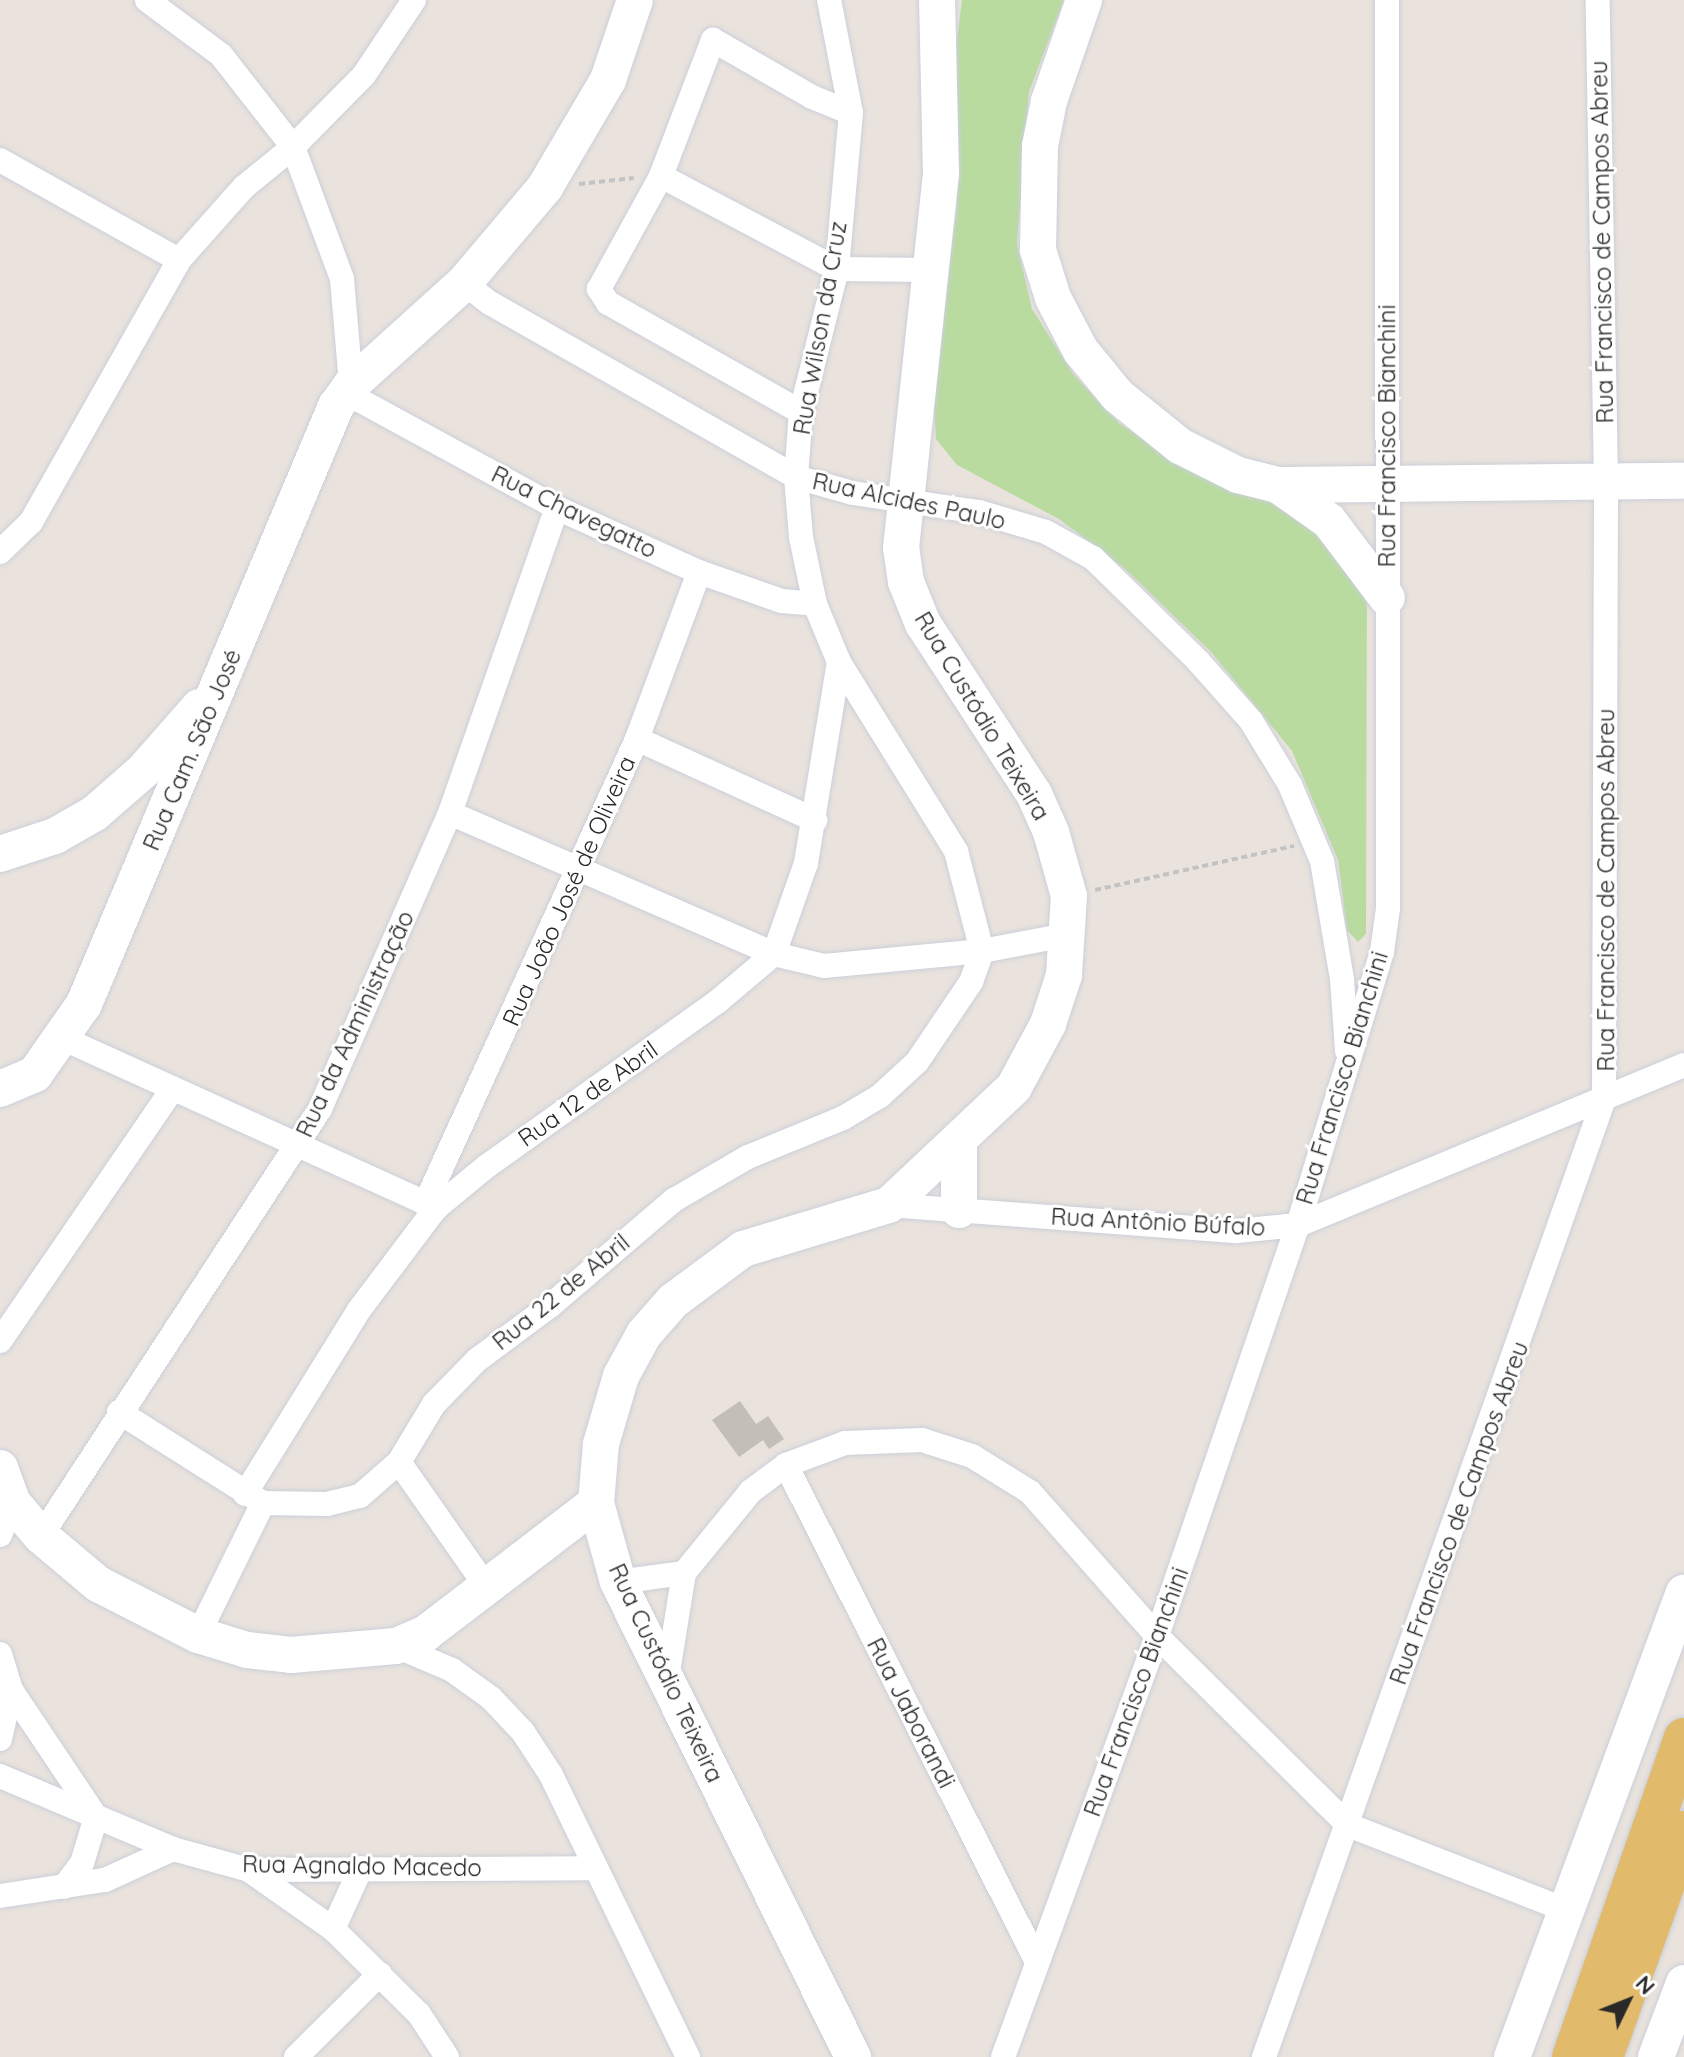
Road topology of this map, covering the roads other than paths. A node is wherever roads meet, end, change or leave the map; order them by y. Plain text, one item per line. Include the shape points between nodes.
1 (147, 0) edge
2 (414, 0) edge
3 (635, 0) edge
4 (829, 0) edge
5 (937, 0) edge
6 (1084, 0) edge
7 (1387, 0) edge
8 (1598, 0) edge
9 (851, 113) junction
10 (293, 147) junction
11 (0, 160) edge
12 (661, 176) junction
13 (179, 260) junction
14 (837, 269) junction
15 (934, 270) junction
16 (464, 283) junction
17 (351, 385) junction
18 (801, 412) junction
19 (796, 477) junction
20 (1684, 481) edge
21 (1606, 482) junction
22 (1278, 485) junction
23 (1387, 485) junction
24 (907, 500) junction
25 (557, 508) junction
26 (0, 552) edge
27 (699, 572) junction
28 (1387, 598) junction
29 (815, 604) junction
30 (839, 662) junction
31 (221, 681) junction
32 (637, 739) junction
33 (136, 778) junction
34 (169, 803) junction
35 (450, 813) junction
36 (815, 820) junction
37 (0, 854) edge
38 (578, 869) junction
39 (1071, 934) junction
40 (982, 951) junction
41 (774, 954) junction
42 (64, 1039) junction
43 (1684, 1065) edge
44 (1348, 1069) junction
45 (173, 1088) junction
46 (0, 1089) edge
47 (1604, 1099) junction
48 (959, 1142) junction
49 (300, 1145) junction
50 (889, 1205) junction
51 (430, 1206) junction
52 (959, 1210) junction
53 (1298, 1225) junction
54 (0, 1341) edge
55 (119, 1412) junction
56 (399, 1462) junction
57 (786, 1465) junction
58 (0, 1468) edge
59 (254, 1499) junction
60 (596, 1503) junction
61 (6, 1519) edge
62 (41, 1536) junction
63 (684, 1573) junction
64 (618, 1582) junction
65 (488, 1589) junction
66 (1684, 1593) edge
67 (198, 1635) junction
68 (1157, 1636) junction
69 (396, 1646) junction
70 (0, 1654) edge
71 (667, 1681) junction
72 (11, 1690) junction
73 (1684, 1738) edge
74 (0, 1739) edge
75 (0, 1776) edge
76 (96, 1817) junction
77 (1348, 1825) junction
78 (1684, 1831) edge
79 (173, 1849) junction
80 (361, 1868) junction
81 (596, 1868) junction
82 (249, 1870) junction
83 (64, 1887) junction
84 (0, 1896) edge
85 (1564, 1909) junction
86 (333, 1929) junction
87 (1037, 1962) junction
88 (380, 1974) junction
89 (1682, 1993) edge
90 (296, 2057) edge
91 (447, 2057) edge
92 (688, 2057) edge
93 (853, 2057) edge
94 (1003, 2057) edge
95 (1264, 2057) edge
96 (1512, 2057) edge
97 (1572, 2057) edge
98 (1603, 2057) edge
99 (1656, 2057) edge

1 - 10 street via 221,55
2 - 10 street via 364,75
3 - 16 street, Rua Cam. São José via 608,80 545,187
4 - 9 street, Rua Wilson da Cruz
5 - 15 street, Rua Custódio Teixeira via 941,173
6 - 22 street via 1049,101 1040,146 1038,250 1053,298 1081,351 1118,396 1180,446 1238,475
7 - 23 street, Rua Francisco Bianchini
8 - 21 street, Rua Francisco de Campos Abreu
9 - 12 street via 812,97 713,40
9 - 14 street, Rua Wilson da Cruz
10 - 13 street via 244,187
10 - 17 street via 342,279
11 - 13 street
12 - 14 street
12 - 18 street via 601,284 601,296
13 - 26 street via 31,522
14 - 15 street
14 - 18 street, Rua Wilson da Cruz
15 - 24 street, Rua Custódio Teixeira
16 - 17 street, Rua Cam. São José
16 - 19 street, Rua Alcides Paulo via 490,303
17 - 25 street, Rua Chavegatto via 361,401 389,418
17 - 31 street, Rua Cam. São José via 336,406
18 - 19 street, Rua Wilson da Cruz
19 - 24 street, Rua Alcides Paulo
19 - 29 street, Rua Wilson da Cruz
20 - 21 street
21 - 23 street
21 - 47 street, Rua Francisco de Campos Abreu
22 - 23 street
22 - 28 street via 1329,521
23 - 28 street, Rua Francisco Bianchini
24 - 39 street, Rua Custódio Teixeira via 901,548 906,582 923,624 1034,794 1069,896
24 - 44 street, Rua Alcides Paulo via 979,512 1046,532 1093,558 1139,598 1251,721 1290,785 1314,841 1333,911
25 - 27 street, Rua Chavegatto
25 - 35 street, Rua da Administração
27 - 29 street, Rua Chavegatto via 782,601
27 - 32 street, Rua João José de Oliveira
28 - 44 street, Rua Francisco Bianchini via 1388,908 1382,952
29 - 30 street, Rua Wilson da Cruz
30 - 36 street, Rua 12 de Abril
30 - 40 street, Rua Wilson da Cruz via 946,829 964,874
31 - 33 street
31 - 34 street, Rua Cam. São José
32 - 36 street
32 - 38 street, Rua João José de Oliveira
33 - 34 street via 152,784
33 - 37 street via 95,813 55,836
34 - 42 street, Rua Cam. São José via 84,1004
35 - 38 street
35 - 49 street, Rua da Administração
36 - 41 street, Rua 12 de Abril via 795,907
38 - 41 street
38 - 51 street, Rua João José de Oliveira
39 - 40 street
39 - 48 street, Rua Custódio Teixeira via 1048,1024 1025,1069
40 - 41 street via 824,966
40 - 56 street, Rua 22 de Abril via 950,1019 917,1062 880,1096 843,1118 748,1157 674,1200 452,1382
41 - 51 street, Rua 12 de Abril via 717,1002
42 - 45 street
42 - 46 street, Rua Cam. São José via 35,1074
43 - 47 street, Rua Antônio Búfalo
44 - 53 street, Rua Francisco Bianchini
45 - 49 street
45 - 54 street
47 - 53 street, Rua Antônio Búfalo
47 - 77 street, Rua Francisco de Campos Abreu
48 - 50 street, Rua Custódio Teixeira
48 - 52 street
49 - 51 street
49 - 55 street, Rua da Administração
50 - 52 street, Rua Antônio Búfalo
50 - 60 street, Rua Custódio Teixeira via 743,1249 673,1301 644,1334 621,1376 601,1444
51 - 59 street, Rua 12 de Abril via 359,1310
52 - 53 street, Rua Antônio Búfalo via 1237,1231
53 - 68 street, Rua Francisco Bianchini
55 - 59 street
55 - 62 street, Rua da Administração
56 - 59 street, Rua 22 de Abril via 360,1496 315,1505
56 - 65 street
57 - 63 street via 751,1491
57 - 68 street via 845,1443 883,1440 922,1440 972,1456 1030,1492
57 - 87 street, Rua Jaborandi
58 - 61 street
59 - 67 street, Rua 12 de Abril
60 - 64 street, Rua Custódio Teixeira
60 - 65 street
61 - 62 street
62 - 67 street via 98,1584
63 - 64 street
63 - 71 street
64 - 71 street, Rua Custódio Teixeira
65 - 69 street via 426,1633
66 - 85 street
67 - 69 street via 247,1650 291,1655
68 - 77 street
68 - 87 street, Rua Francisco Bianchini
69 - 81 street via 452,1670 491,1698 523,1732 551,1775
70 - 72 street
71 - 93 street, Rua Custódio Teixeira
72 - 74 street
72 - 76 street
73 - 97 main road
75 - 76 street, Rua Agnaldo Macedo
76 - 79 street, Rua Agnaldo Macedo
76 - 83 street via 82,1863
77 - 85 street
77 - 95 street, Rua Francisco de Campos Abreu
78 - 98 main road
79 - 82 street, Rua Agnaldo Macedo
79 - 83 street via 105,1880
80 - 81 street, Rua Agnaldo Macedo
80 - 82 street, Rua Agnaldo Macedo
80 - 86 street
81 - 92 street
82 - 86 street
83 - 84 street
85 - 96 street
86 - 88 street
87 - 94 street, Rua Francisco Bianchini
88 - 90 street
88 - 91 street via 419,2014
89 - 99 street

